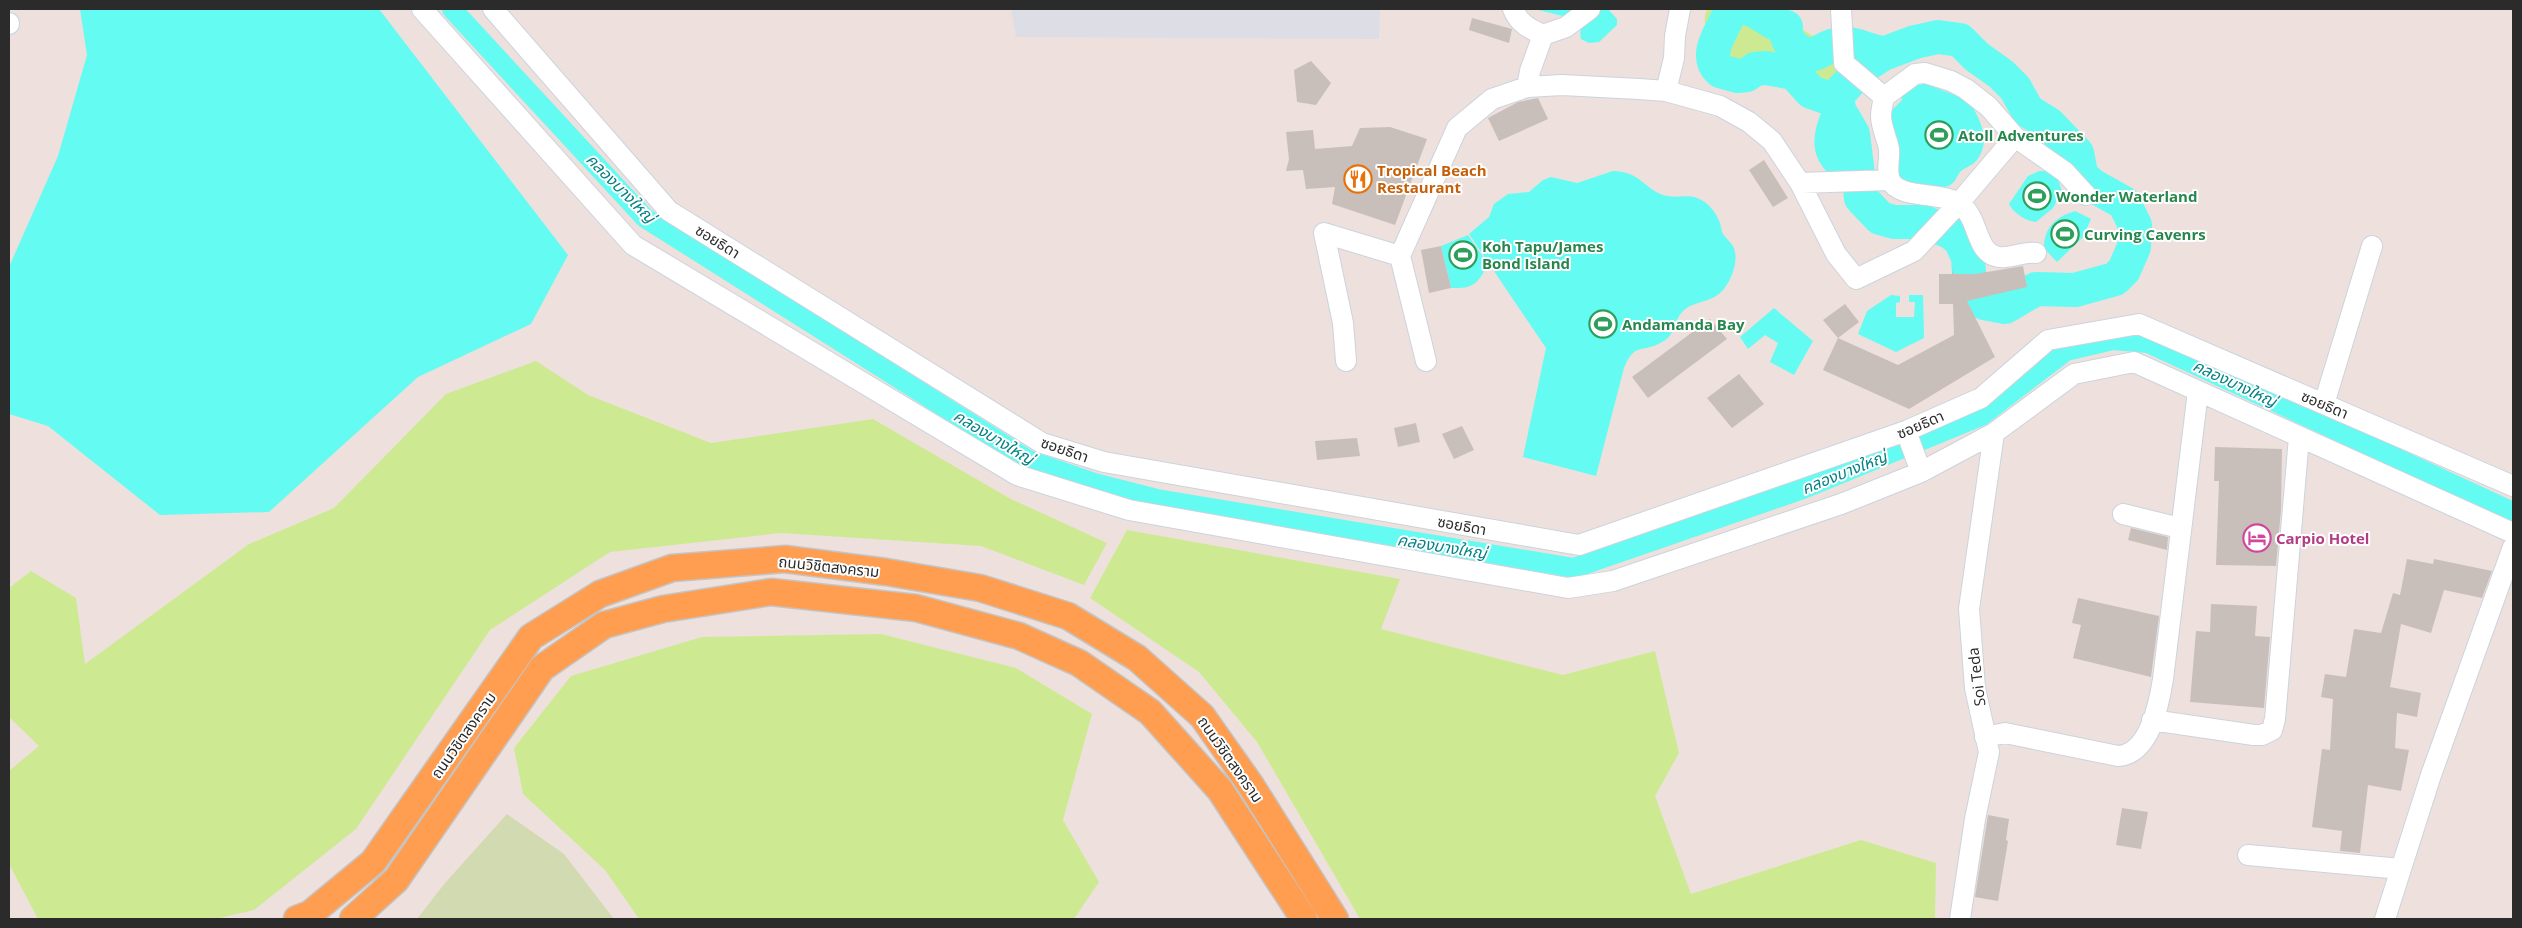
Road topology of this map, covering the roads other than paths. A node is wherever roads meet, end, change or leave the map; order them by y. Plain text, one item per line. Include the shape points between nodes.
1 (422, 9) edge
2 (493, 9) edge
3 (1513, 9) edge
4 (1590, 9) edge
5 (1680, 9) edge
6 (1841, 10) edge
7 (1543, 35) junction
8 (1527, 87) junction
9 (1666, 91) junction
10 (1881, 94) junction
11 (2015, 137) junction
12 (1884, 180) junction
13 (1808, 183) junction
14 (2086, 195) dead end
15 (1955, 207) junction
16 (2372, 246) dead end
17 (2036, 253) dead end
18 (1400, 256) junction
19 (1346, 361) dead end
20 (1426, 361) dead end
21 (2198, 391) junction
22 (2324, 404) junction
23 (1906, 431) junction
24 (1994, 434) junction
25 (2299, 437) junction
26 (1921, 472) junction
27 (2513, 486) edge
28 (2123, 514) dead end
29 (2180, 528) junction
30 (2513, 533) edge
31 (2513, 547) edge
32 (2152, 720) junction
33 (1985, 737) junction
34 (2248, 856) dead end
35 (2401, 869) junction
36 (297, 919) edge
37 (353, 919) edge
38 (1304, 919) edge
39 (1335, 919) edge
40 (1960, 919) edge
41 (2385, 919) edge

1 - 26 street via 633,245 1017,475 1129,510 1568,588 1613,581 1841,504
2 - 23 street, ซอยธิดา via 670,211 1042,443 1104,462 1579,545
3 - 7 street via 1527,28
4 - 7 street via 1566,27
5 - 9 street
6 - 10 street via 1844,63
7 - 8 street
8 - 9 street via 1562,85
8 - 18 street via 1492,99 1457,128
9 - 13 street via 1720,106 1749,122 1772,141
10 - 11 street via 1915,74 1936,75 1966,89 1989,107
10 - 12 street via 1881,116 1889,150
11 - 14 street via 2065,172
11 - 15 street
12 - 13 street
12 - 15 street via 1905,191 1939,196
13 - 15 street via 1836,254 1856,279 1914,251
15 - 17 street via 1970,213 1976,224 1977,236 1990,253 1998,257
16 - 22 street
18 - 19 street via 1324,232 1343,323
18 - 20 street
21 - 24 street via 2134,362 2074,374
21 - 25 street
21 - 29 street
22 - 23 street, ซอยธิดา via 2139,324 2048,340 1981,398
22 - 27 street, ซอยธิดา
23 - 26 street
24 - 26 street
24 - 33 street, Soi Teda via 1969,609 1975,688
25 - 30 street
25 - 32 street via 2286,612 2272,730 2254,735
28 - 29 street
29 - 32 street via 2165,664
31 - 35 street via 2431,775
32 - 33 street via 2140,746 2124,756 2005,732
33 - 40 street, Soi Teda via 1989,752
34 - 35 street
35 - 41 street
36 - 39 main road, ถนนวิชิตสงคราม via 310,914 373,862 532,638 600,594 672,568 785,560 980,588 1068,616 1137,658 1202,716 1250,784
37 - 38 main road, ถนนวิชิตสงคราม via 396,880 542,668 604,625 663,609 771,592 916,608 1019,636 1078,663 1150,712 1220,790

